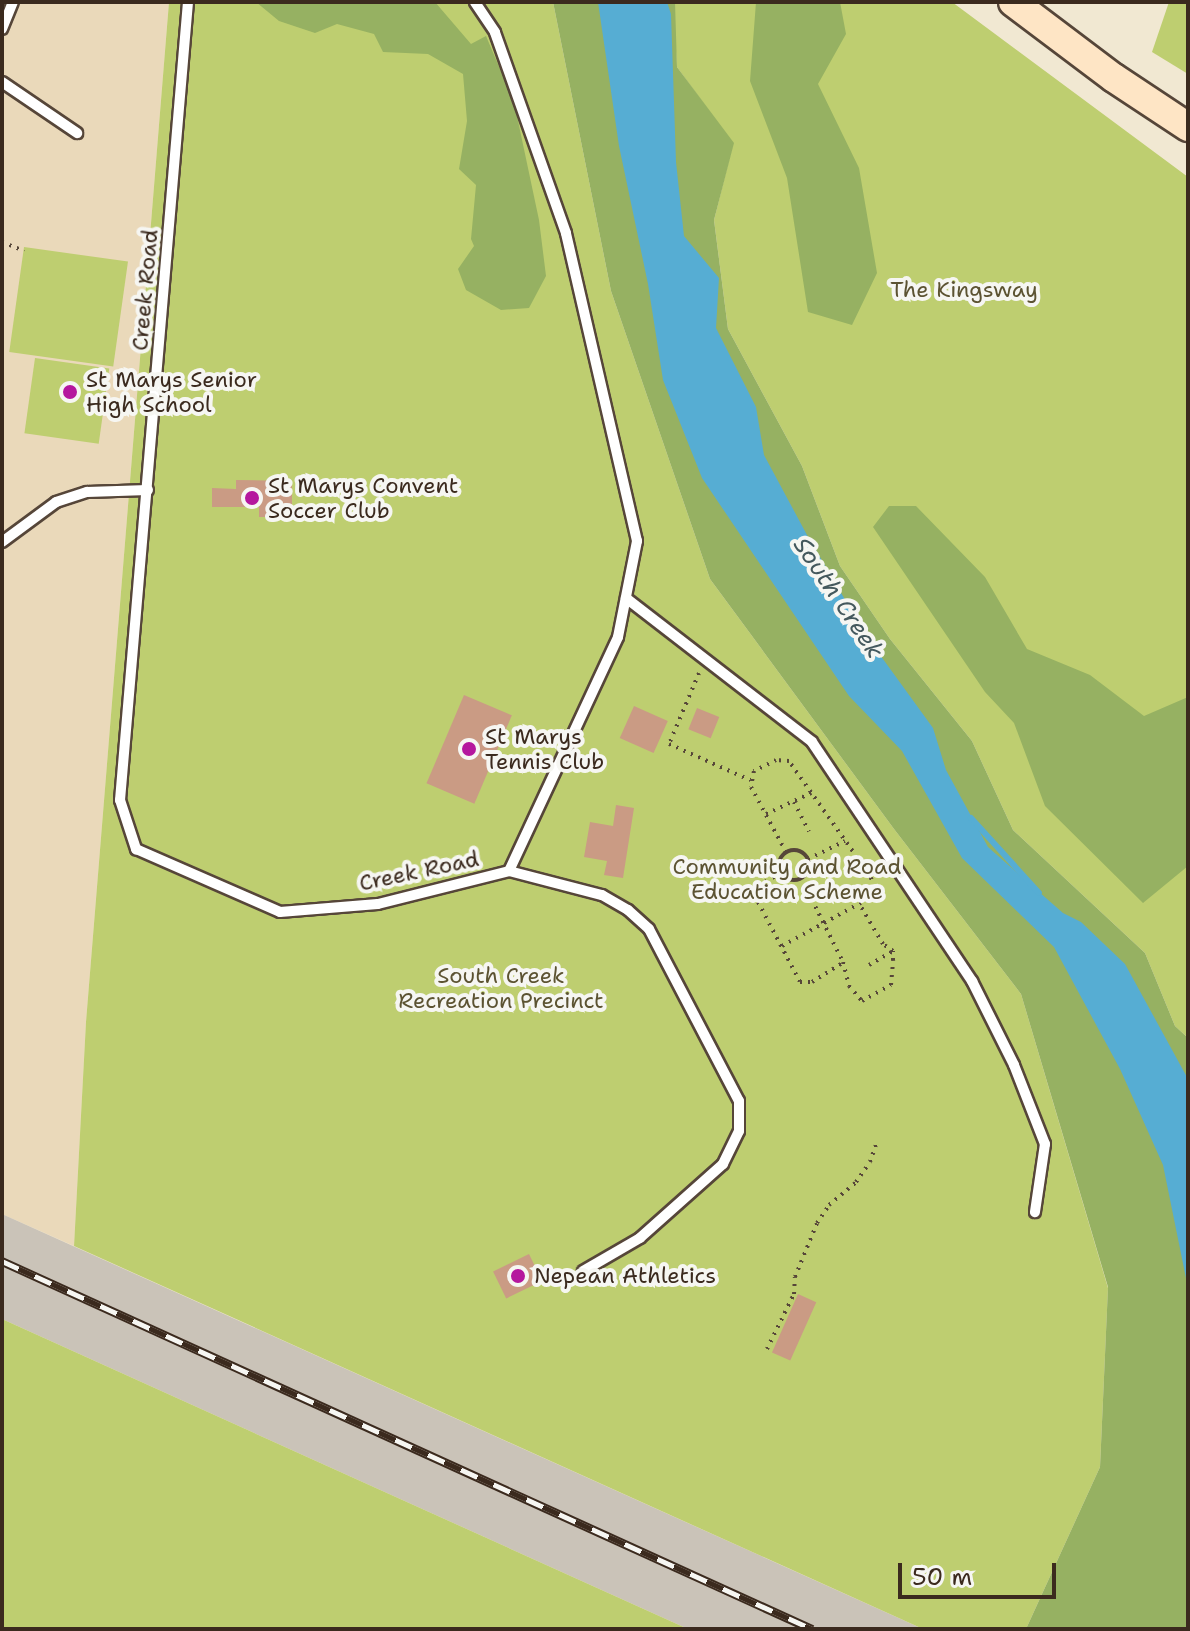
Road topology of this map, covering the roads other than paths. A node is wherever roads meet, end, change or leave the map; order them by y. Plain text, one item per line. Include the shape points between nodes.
1 (13, 2) edge
2 (188, 2) edge
3 (475, 2) edge
4 (1013, 2) edge
5 (2, 29) edge
6 (2, 82) edge
7 (1188, 127) edge
8 (77, 133) dead end
9 (148, 490) junction
10 (2, 542) edge
11 (626, 598) junction
12 (509, 871) junction
13 (1035, 1212) dead end
14 (583, 1271) dead end

1 - 5 lane
2 - 9 lane, Creek Road
3 - 11 lane, Creek Road via 495,32 566,233 637,541
4 - 7 street
6 - 8 lane
9 - 10 lane via 87,492 56,502
9 - 12 lane, Creek Road via 120,800 136,849 280,912 378,904
11 - 12 lane, Creek Road via 618,637
11 - 13 lane via 812,742 972,981 1045,1144
12 - 14 lane via 602,895 649,929 739,1101 739,1131 723,1164 640,1238

